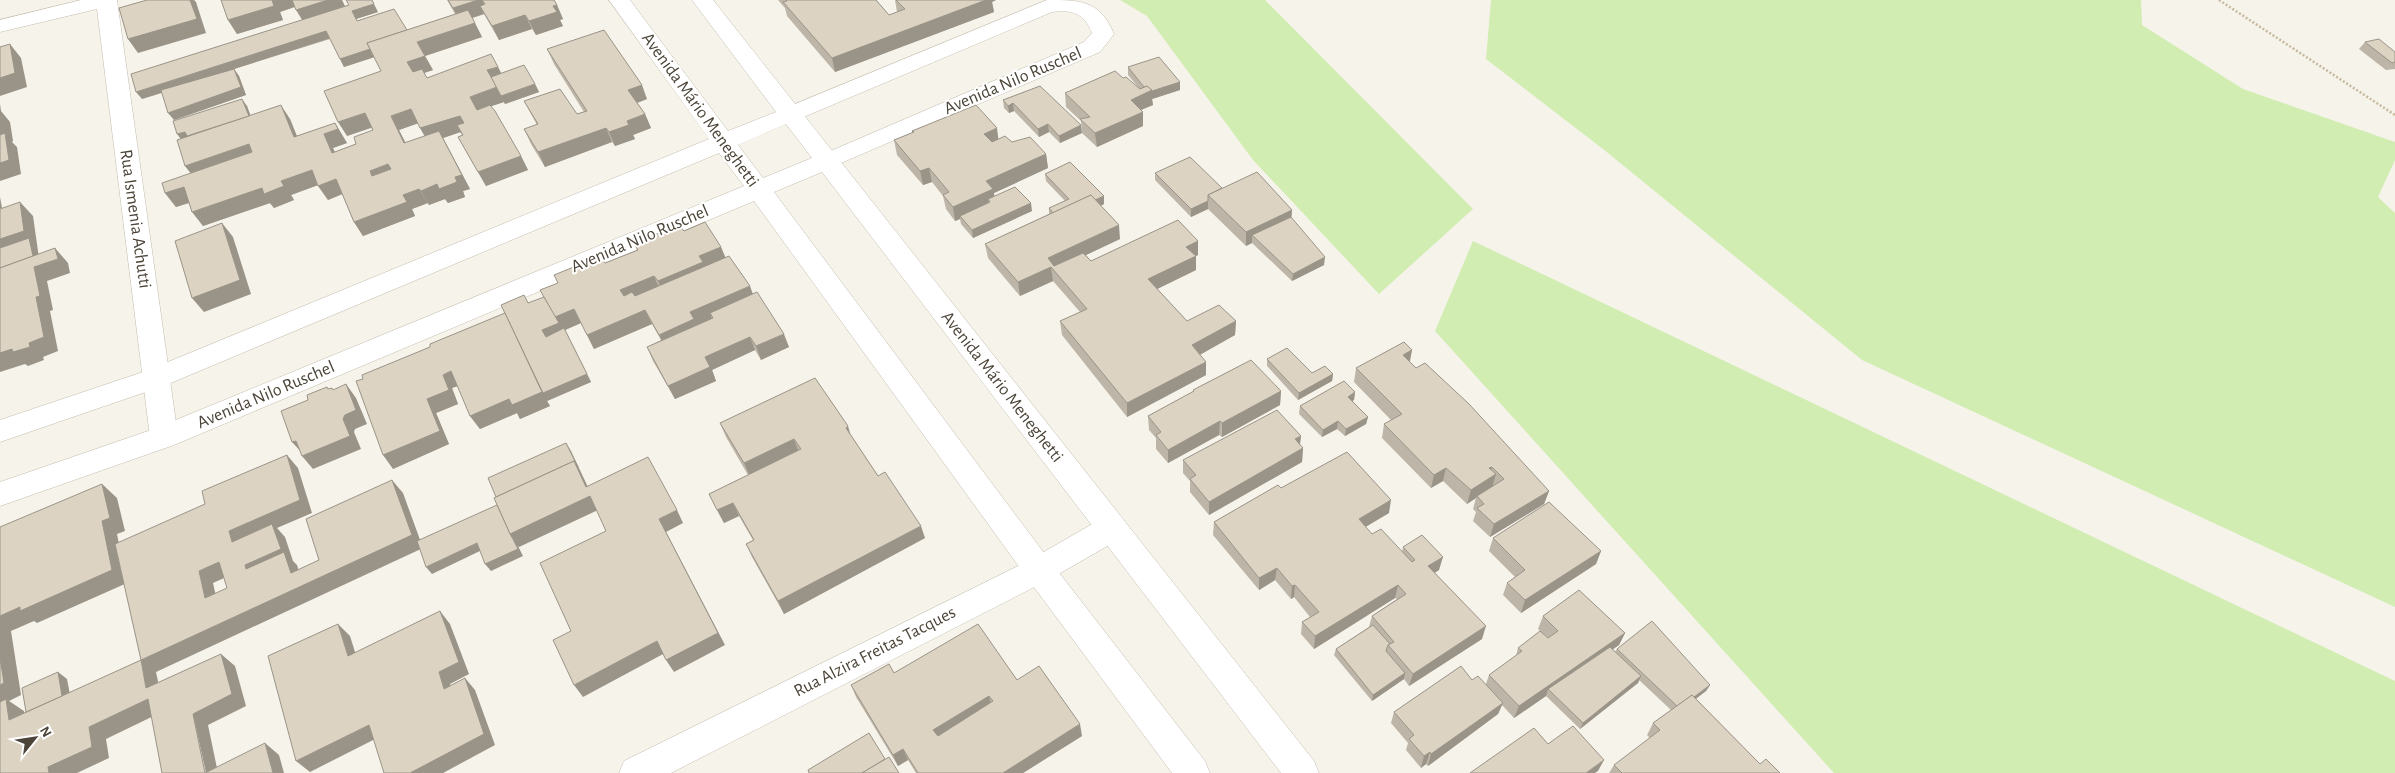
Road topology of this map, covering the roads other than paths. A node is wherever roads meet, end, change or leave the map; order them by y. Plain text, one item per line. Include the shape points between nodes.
1 (107, 0) edge
2 (619, 0) edge
3 (702, 0) edge
4 (0, 26) edge
5 (791, 114) junction
6 (723, 142) junction
7 (827, 161) junction
8 (758, 190) junction
9 (156, 378) junction
10 (0, 431) edge
11 (164, 437) junction
12 (0, 494) edge
13 (1112, 528) junction
14 (1039, 570) junction
15 (636, 773) edge
16 (1193, 773) edge
17 (1302, 773) edge

1 - 4 street
1 - 9 street, Rua Ismenia Achutti
2 - 6 street, Avenida Mário Meneghetti
3 - 5 street, Avenida Mário Meneghetti
5 - 6 street, Avenida Nilo Ruschel
5 - 7 street, Avenida Mário Meneghetti
5 - 7 street, Avenida Nilo Ruschel via 1048,6 1081,6 1099,20 1103,34 1092,47
6 - 8 street, Avenida Mário Meneghetti
6 - 9 street, Avenida Nilo Ruschel
7 - 8 street, Avenida Nilo Ruschel
7 - 13 street, Avenida Mário Meneghetti
8 - 11 street, Avenida Nilo Ruschel
8 - 14 street, Avenida Mário Meneghetti
9 - 10 street, Avenida Nilo Ruschel
9 - 11 street, Rua Ismenia Achutti
11 - 12 street, Avenida Nilo Ruschel
13 - 14 street, Rua Alzira Freitas Tacques
13 - 17 street, Avenida Mário Meneghetti
14 - 15 street, Rua Alzira Freitas Tacques
14 - 16 street, Avenida Mário Meneghetti

